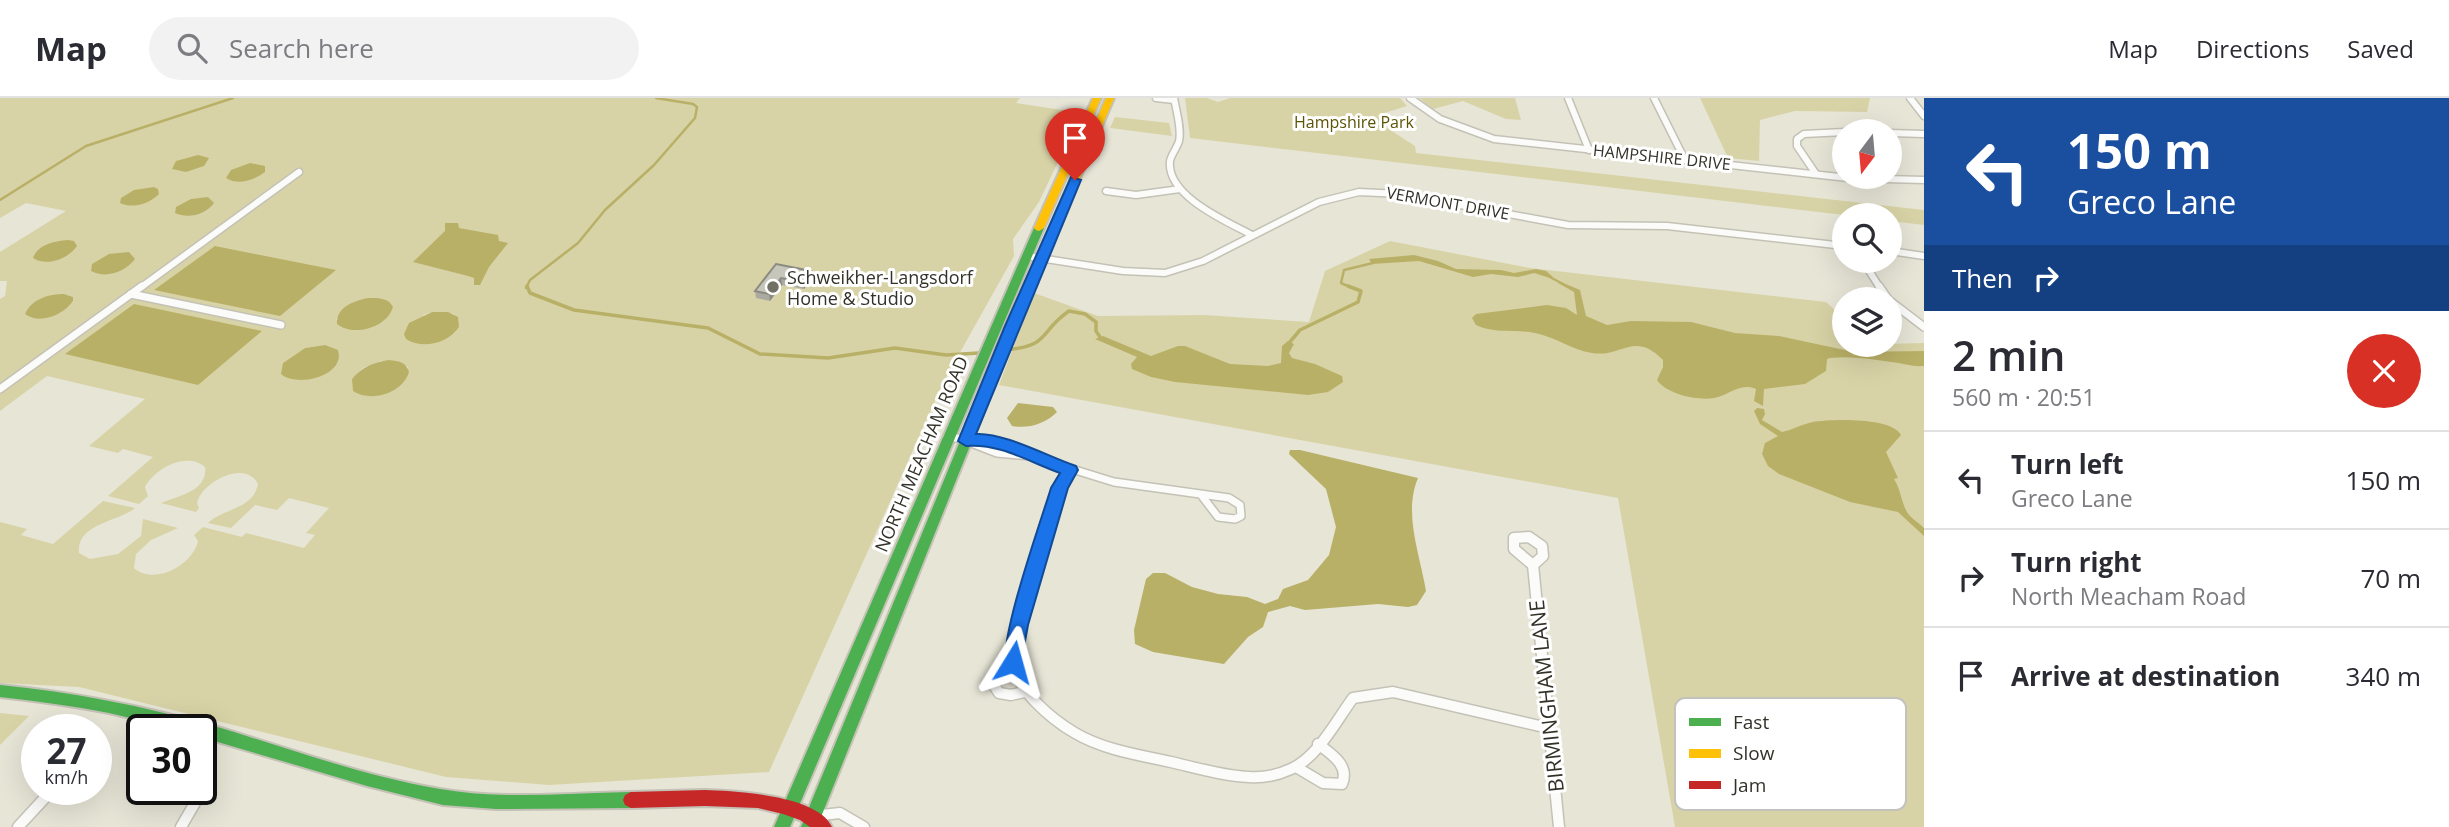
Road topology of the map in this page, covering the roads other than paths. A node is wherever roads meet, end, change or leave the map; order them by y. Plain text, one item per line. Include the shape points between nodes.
1 (1097, 98) edge
2 (1110, 98) edge
3 (1156, 98) edge
4 (1410, 98) edge
5 (1568, 98) edge
6 (1654, 98) edge
7 (1910, 98) edge
8 (1174, 99) edge
9 (1922, 108) edge
10 (1924, 116) edge
11 (1832, 133) edge
12 (1902, 133) edge
13 (1924, 134) edge
14 (1589, 150) junction
15 (1685, 160) junction
16 (299, 172) dead end
17 (1816, 174) junction
18 (1924, 180) edge
19 (1180, 189) junction
20 (1106, 191) dead end
21 (1252, 235) junction
22 (1832, 245) edge
23 (1902, 253) edge
24 (1027, 256) junction
25 (1924, 256) edge
26 (1043, 259) junction
27 (131, 294) junction
28 (1902, 310) edge
29 (281, 326) dead end
30 (1924, 327) edge
31 (0, 389) edge
32 (947, 437) junction
33 (966, 441) junction
34 (1030, 456) junction
35 (1070, 470) junction
36 (1202, 496) junction
37 (1533, 565) dead end
38 (1013, 662) junction
39 (0, 691) edge
40 (1028, 691) junction
41 (1548, 728) junction
42 (1318, 744) junction
43 (1296, 767) junction
44 (38, 805) edge
45 (194, 805) edge
46 (790, 809) junction
47 (811, 822) edge
48 (18, 827) edge
49 (181, 827) edge
50 (782, 827) edge
51 (824, 827) edge
52 (864, 827) edge
53 (1559, 827) edge

1 - 24 main road, NORTH MEACHAM ROAD
2 - 26 main road, NORTH MEACHAM ROAD
3 - 8 street
4 - 14 street, HAMPSHIRE DRIVE via 1468,132
5 - 14 street
6 - 15 street
7 - 9 street
8 - 19 street via 1180,138 1170,162
9 - 10 street
11 - 17 street via 1804,134 1797,139
12 - 13 street
14 - 15 street, HAMPSHIRE DRIVE
15 - 17 street, HAMPSHIRE DRIVE
16 - 27 street
17 - 18 street, HAMPSHIRE DRIVE
19 - 20 street via 1136,195
19 - 21 street
21 - 22 street, VERMONT DRIVE via 1340,195 1380,191 1568,225 1667,226
21 - 26 street, VERMONT DRIVE via 1203,261 1165,273
23 - 25 street
24 - 26 street, VERMONT DRIVE
24 - 32 main road, NORTH MEACHAM ROAD
26 - 33 main road, NORTH MEACHAM ROAD
27 - 29 street
27 - 31 street
28 - 30 street
32 - 33 street
32 - 46 main road, NORTH MEACHAM ROAD
33 - 34 street via 981,449
33 - 34 street via 985,439
33 - 47 main road, NORTH MEACHAM ROAD
34 - 35 street
35 - 36 street
35 - 38 street via 1060,488 1022,613
36 - 36 street via 1218,517 1241,516 1236,501
37 - 41 street, BIRMINGHAM LANE
38 - 40 street
38 - 40 street via 998,671 992,682 999,693
39 - 46 main road via 57,695 186,724 420,793 464,800 750,800
40 - 43 street via 1061,725 1109,748 1252,777
41 - 42 street via 1393,692 1353,698
41 - 53 street, BIRMINGHAM LANE
42 - 43 street
42 - 43 street via 1345,770 1342,785 1317,782
44 - 48 street
45 - 49 street
46 - 47 main road
46 - 50 main road, NORTH MEACHAM ROAD
47 - 51 main road
47 - 52 street via 830,810

